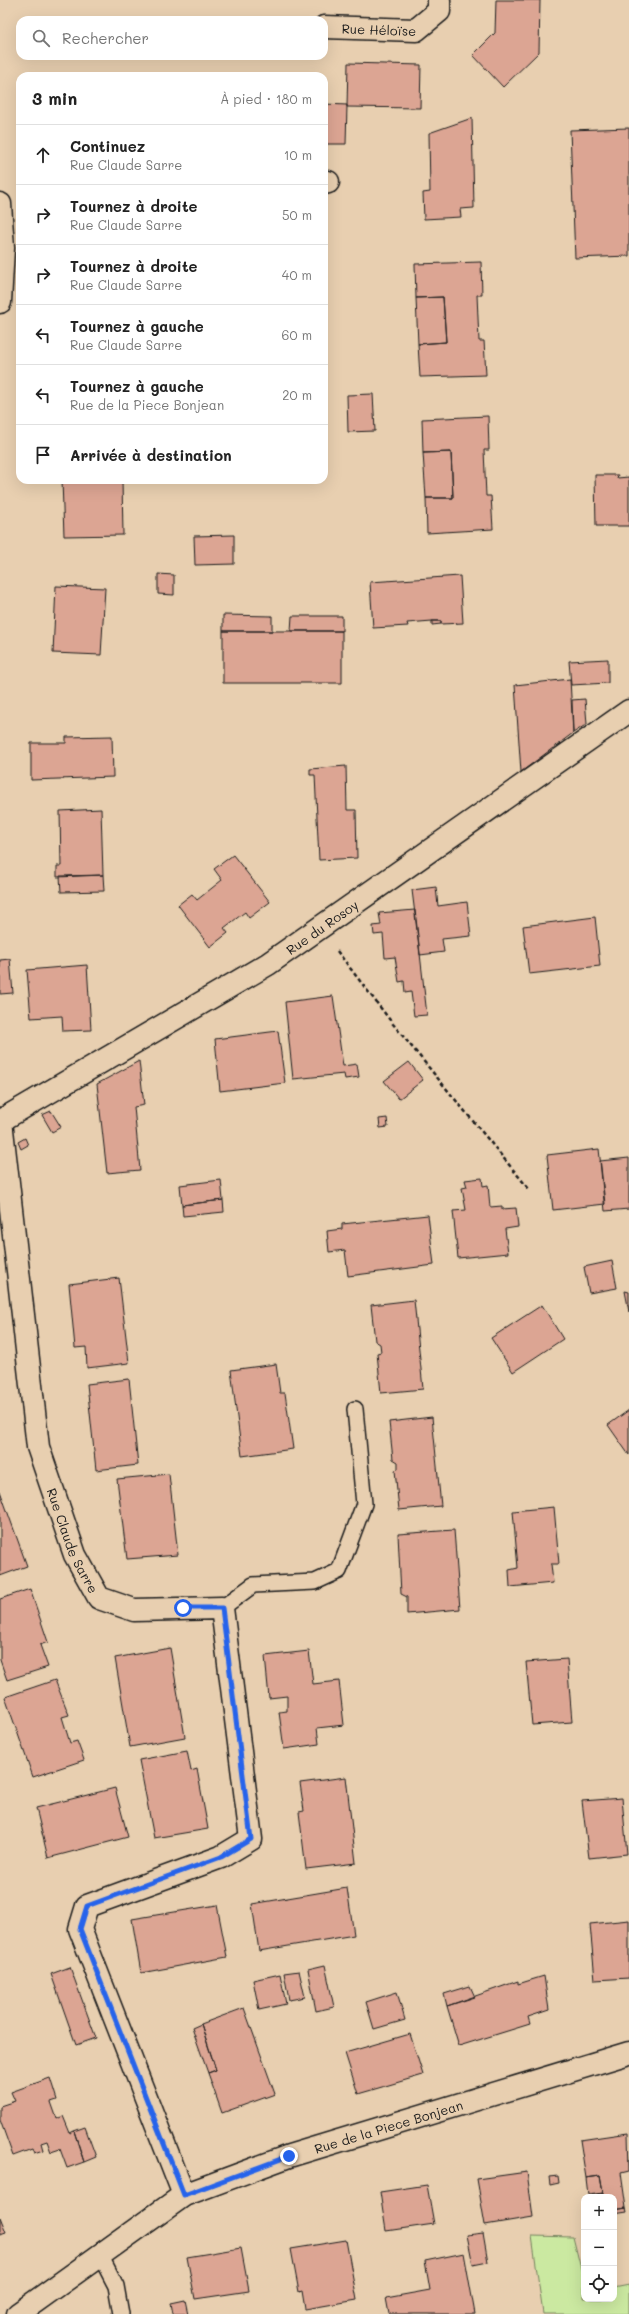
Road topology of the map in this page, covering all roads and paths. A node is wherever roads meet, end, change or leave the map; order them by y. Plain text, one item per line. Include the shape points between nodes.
1 (439, 0) edge
2 (328, 27) edge
3 (0, 204) edge
4 (8, 248) edge
5 (0, 302) edge
6 (629, 711) edge
7 (319, 928) junction
8 (0, 1121) edge
9 (529, 1189) dead end
10 (355, 1409) dead end
11 (222, 1608) junction
12 (629, 2053) edge
13 (184, 2195) junction
14 (100, 2255) junction
15 (18, 2314) edge
16 (121, 2314) edge

1 - 2 street, Rue Héloïse via 439,12 416,30
3 - 4 street
4 - 5 street
6 - 7 street, Rue du Rosoy
7 - 8 street, Rue du Rosoy via 268,964
7 - 9 path via 393,1024
8 - 11 street, Rue Claude Sarre via 38,1447 75,1555 99,1598 134,1610
10 - 11 lane via 364,1504 339,1571 315,1582 253,1585
11 - 13 street via 251,1839 221,1857 87,1906 80,1929
12 - 13 street, Rue de la Piece Bonjean via 289,2156
13 - 14 street, Rue de la Piece Bonjean
14 - 15 street, Rue de la Piece Bonjean
14 - 16 lane via 116,2286

